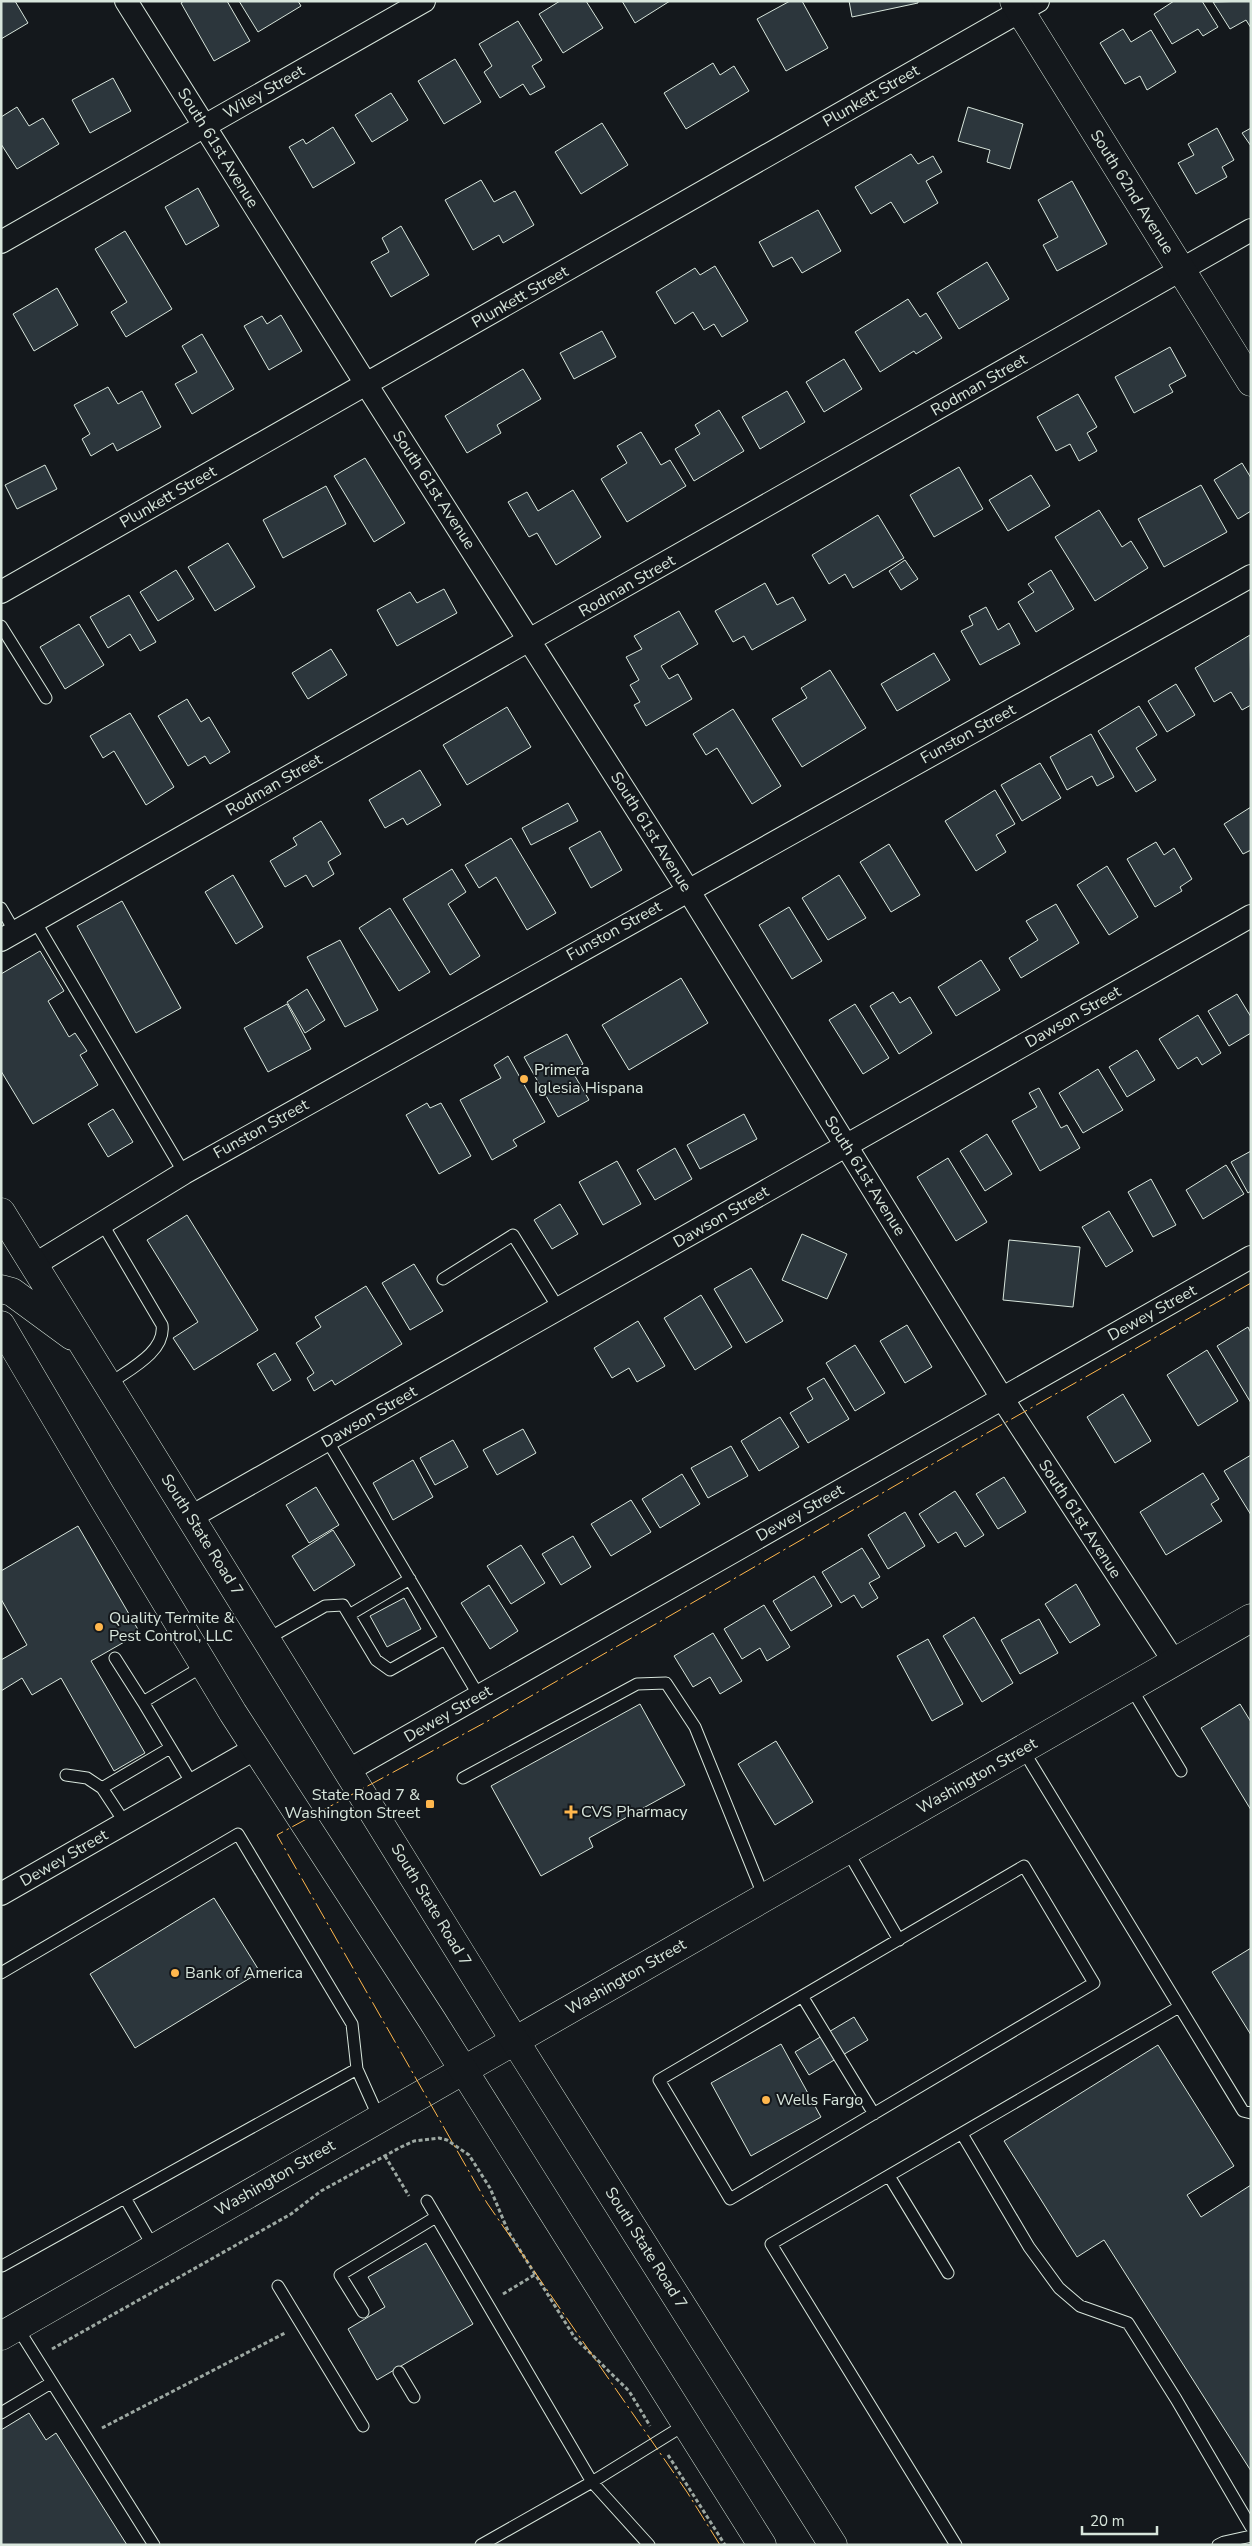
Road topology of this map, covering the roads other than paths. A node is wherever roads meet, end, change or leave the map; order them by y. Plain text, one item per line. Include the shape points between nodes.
1 (126, 1) edge
2 (424, 1) edge
3 (1024, 5) edge
4 (204, 126) junction
5 (1251, 230) edge
6 (1, 242) edge
7 (1180, 270) junction
8 (1251, 382) edge
9 (366, 384) junction
10 (1251, 576) edge
11 (1, 592) edge
12 (1, 626) edge
13 (530, 640) junction
14 (46, 698) dead end
15 (688, 890) junction
16 (1, 908) edge
17 (1251, 916) edge
18 (35, 921) junction
19 (8, 936) edge
20 (847, 1146) junction
21 (184, 1173) junction
22 (1, 1212) edge
23 (102, 1224) junction
24 (1, 1245) edge
25 (1251, 1257) edge
26 (34, 1265) junction
27 (443, 1279) dead end
28 (1, 1289) edge
29 (560, 1309) junction
30 (1, 1325) edge
31 (83, 1344) junction
32 (109, 1384) junction
33 (1002, 1398) junction
34 (327, 1440) junction
35 (191, 1517) junction
36 (410, 1579) junction
37 (350, 1615) junction
38 (1251, 1618) edge
39 (267, 1639) junction
40 (445, 1639) junction
41 (115, 1658) dead end
42 (1174, 1663) junction
43 (205, 1665) junction
44 (1131, 1688) junction
45 (480, 1696) junction
46 (143, 1702) junction
47 (170, 1748) junction
48 (256, 1748) junction
49 (1023, 1750) junction
50 (349, 1770) junction
51 (1181, 1771) dead end
52 (66, 1775) dead end
53 (463, 1778) dead end
54 (192, 1785) junction
55 (102, 1788) junction
56 (124, 1823) junction
57 (847, 1850) junction
58 (1, 1894) edge
59 (764, 1897) junction
60 (899, 1940) junction
61 (1, 1973) edge
62 (802, 1996) junction
63 (1180, 2007) junction
64 (515, 2041) junction
65 (357, 2069) junction
66 (463, 2070) junction
67 (874, 2114) junction
68 (1251, 2114) edge
69 (379, 2118) junction
70 (962, 2134) junction
71 (889, 2176) junction
72 (125, 2198) junction
73 (427, 2201) dead end
74 (436, 2217) junction
75 (154, 2248) junction
76 (2, 2266) edge
77 (948, 2273) dead end
78 (278, 2286) dead end
79 (363, 2312) dead end
80 (9, 2331) edge
81 (399, 2372) dead end
82 (51, 2382) junction
83 (414, 2397) dead end
84 (1, 2413) edge
85 (687, 2424) junction
86 (363, 2426) dead end
87 (592, 2482) junction
88 (1251, 2528) edge
89 (1251, 2536) edge
90 (154, 2545) edge
91 (481, 2545) edge
92 (649, 2545) edge
93 (762, 2545) edge
94 (833, 2545) edge
95 (956, 2545) edge
96 (1218, 2545) edge

1 - 4 street, South 61st Avenue
2 - 4 street, Wiley Street
3 - 7 main road, South 62nd Avenue
3 - 9 street, Plunkett Street
4 - 6 street, Wiley Street
4 - 9 street, South 61st Avenue
5 - 7 street, Rodman Street
7 - 8 main road, South 62nd Avenue
7 - 13 street, Rodman Street
9 - 11 street, Plunkett Street
9 - 13 street, South 61st Avenue
10 - 15 street, Funston Street
12 - 14 lane
13 - 15 street, South 61st Avenue
13 - 18 street, Rodman Street
15 - 20 street, South 61st Avenue
15 - 21 street, Funston Street
16 - 19 lane
17 - 20 street, Dawson Street
18 - 19 street, Rodman Street
18 - 21 lane
20 - 29 street, Dawson Street
20 - 33 street, South 61st Avenue
21 - 23 street, Funston Street
22 - 26 main road, South State Road 7
23 - 26 street, Funston Street
23 - 32 lane via 162,1325 163,1333 156,1349
24 - 26 main road
25 - 33 street, Dewey Street
26 - 31 main road, South State Road 7
27 - 29 lane via 513,1235
28 - 31 main road via 12,1292
29 - 34 street, Dawson Street
30 - 43 main road
31 - 32 main road, South State Road 7
32 - 35 main road, South State Road 7
33 - 42 street, South 61st Avenue
33 - 45 street, Dewey Street
34 - 35 street, Dawson Street
34 - 36 lane
35 - 39 main road, South State Road 7
36 - 37 lane
36 - 40 lane
37 - 39 lane via 343,1605 324,1606
37 - 40 lane via 376,1660 390,1670
38 - 42 main road, Washington Street
39 - 50 main road, South State Road 7
40 - 45 lane
41 - 46 lane
42 - 44 main road, Washington Street
43 - 46 lane
43 - 48 main road
44 - 49 main road, Washington Street
44 - 51 lane
45 - 50 street, Dewey Street
46 - 47 lane
47 - 54 lane
47 - 55 lane
48 - 54 street, Dewey Street
48 - 66 main road
49 - 57 main road, Washington Street
49 - 63 lane
50 - 64 main road, South State Road 7
52 - 55 lane via 87,1778
53 - 59 lane via 637,1684 666,1683 694,1727
54 - 56 street, Dewey Street
55 - 56 lane
56 - 58 street, Dewey Street
57 - 59 main road, Washington Street
57 - 60 lane
59 - 64 main road, Washington Street
60 - 62 lane
60 - 67 lane via 1024,1866 1094,1984
61 - 65 lane via 238,1834 352,2024
62 - 67 lane
62 - 67 lane via 659,2080 730,2199
63 - 68 lane via 1243,2111
63 - 70 lane
64 - 66 main road, Washington Street
64 - 94 main road, South State Road 7
65 - 69 lane
65 - 72 lane
66 - 69 main road, Washington Street
66 - 85 main road
69 - 75 main road, Washington Street
70 - 71 lane
70 - 88 lane via 1029,2247 1059,2288 1080,2306 1128,2323
71 - 77 lane
71 - 95 lane via 771,2244
72 - 75 lane
72 - 76 lane
73 - 74 lane
74 - 79 lane via 340,2274
74 - 87 lane
75 - 80 main road, Washington Street
78 - 86 lane
80 - 82 lane via 36,2358
81 - 83 lane
82 - 84 lane
82 - 90 lane
85 - 87 lane
85 - 93 main road
87 - 91 lane
87 - 92 lane
89 - 96 lane

